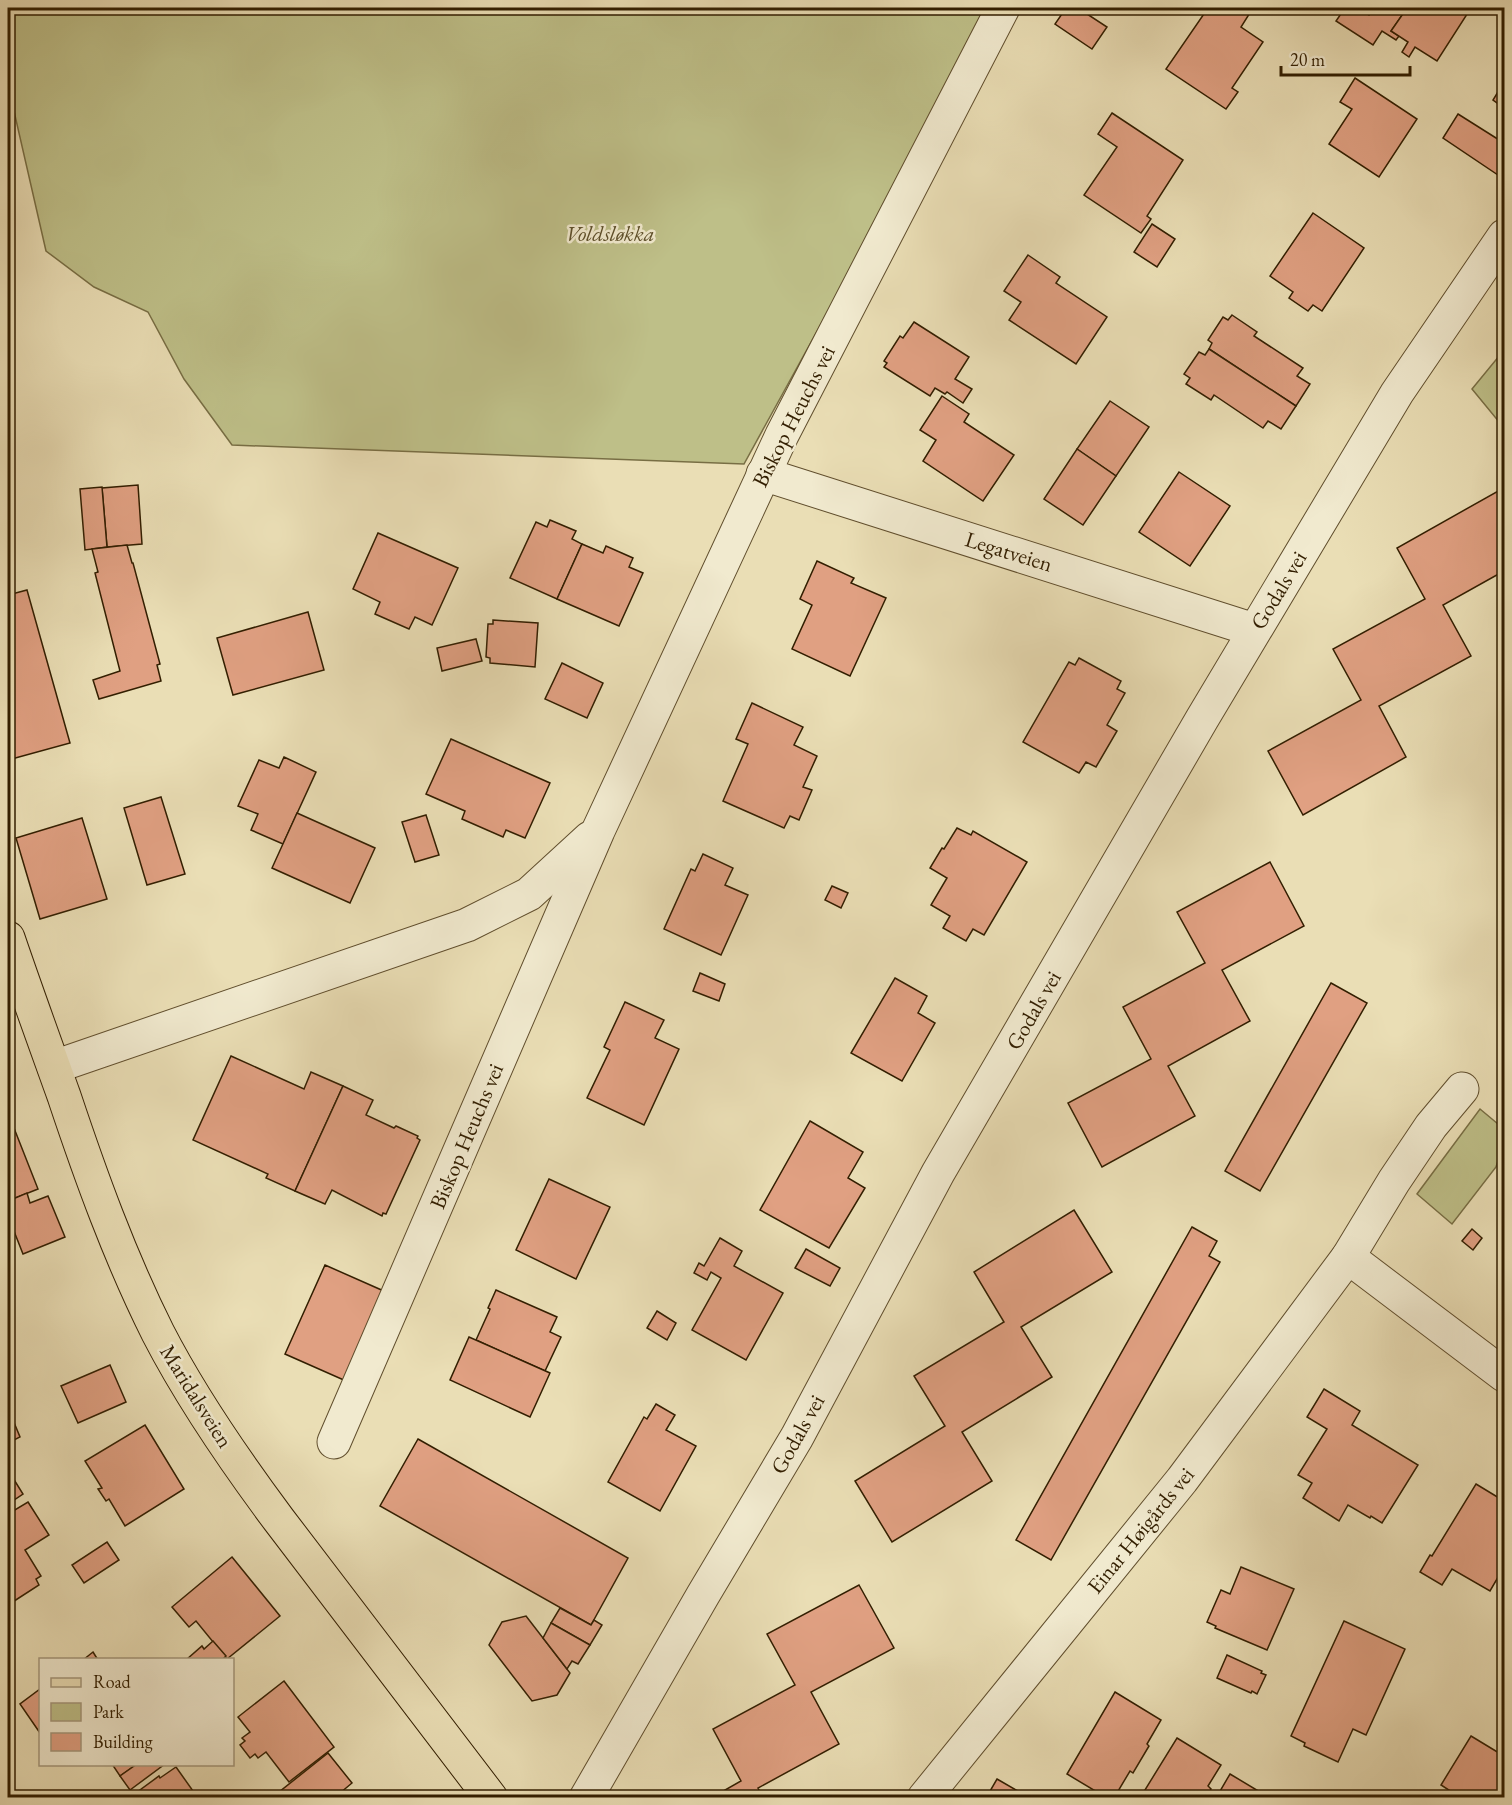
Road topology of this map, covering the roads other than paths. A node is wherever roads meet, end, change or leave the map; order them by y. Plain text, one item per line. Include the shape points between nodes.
1 (1003, 8) edge
2 (1504, 236) edge
3 (763, 474) junction
4 (1254, 630) junction
5 (598, 831) junction
6 (8, 938) edge
7 (54, 1067) junction
8 (1462, 1089) dead end
9 (1348, 1257) junction
10 (1504, 1375) edge
11 (333, 1442) dead end
12 (491, 1797) edge
13 (586, 1797) edge
14 (924, 1797) edge

1 - 3 street, Biskop Heuchs vei
2 - 4 street, Godals vei via 1396,393
3 - 4 street, Legatveien
3 - 5 street, Biskop Heuchs vei
4 - 13 street, Godals vei via 938,1173 797,1437
5 - 7 street, Biskop Heuchs vei via 529,894 466,925
5 - 11 street, Biskop Heuchs vei
6 - 7 main road, Maridalsveien
7 - 12 main road, Maridalsveien via 131,1276 189,1388 257,1491
8 - 9 street, Einar Høigårds vei via 1431,1126
9 - 10 street
9 - 14 street, Einar Høigårds vei via 1182,1480

